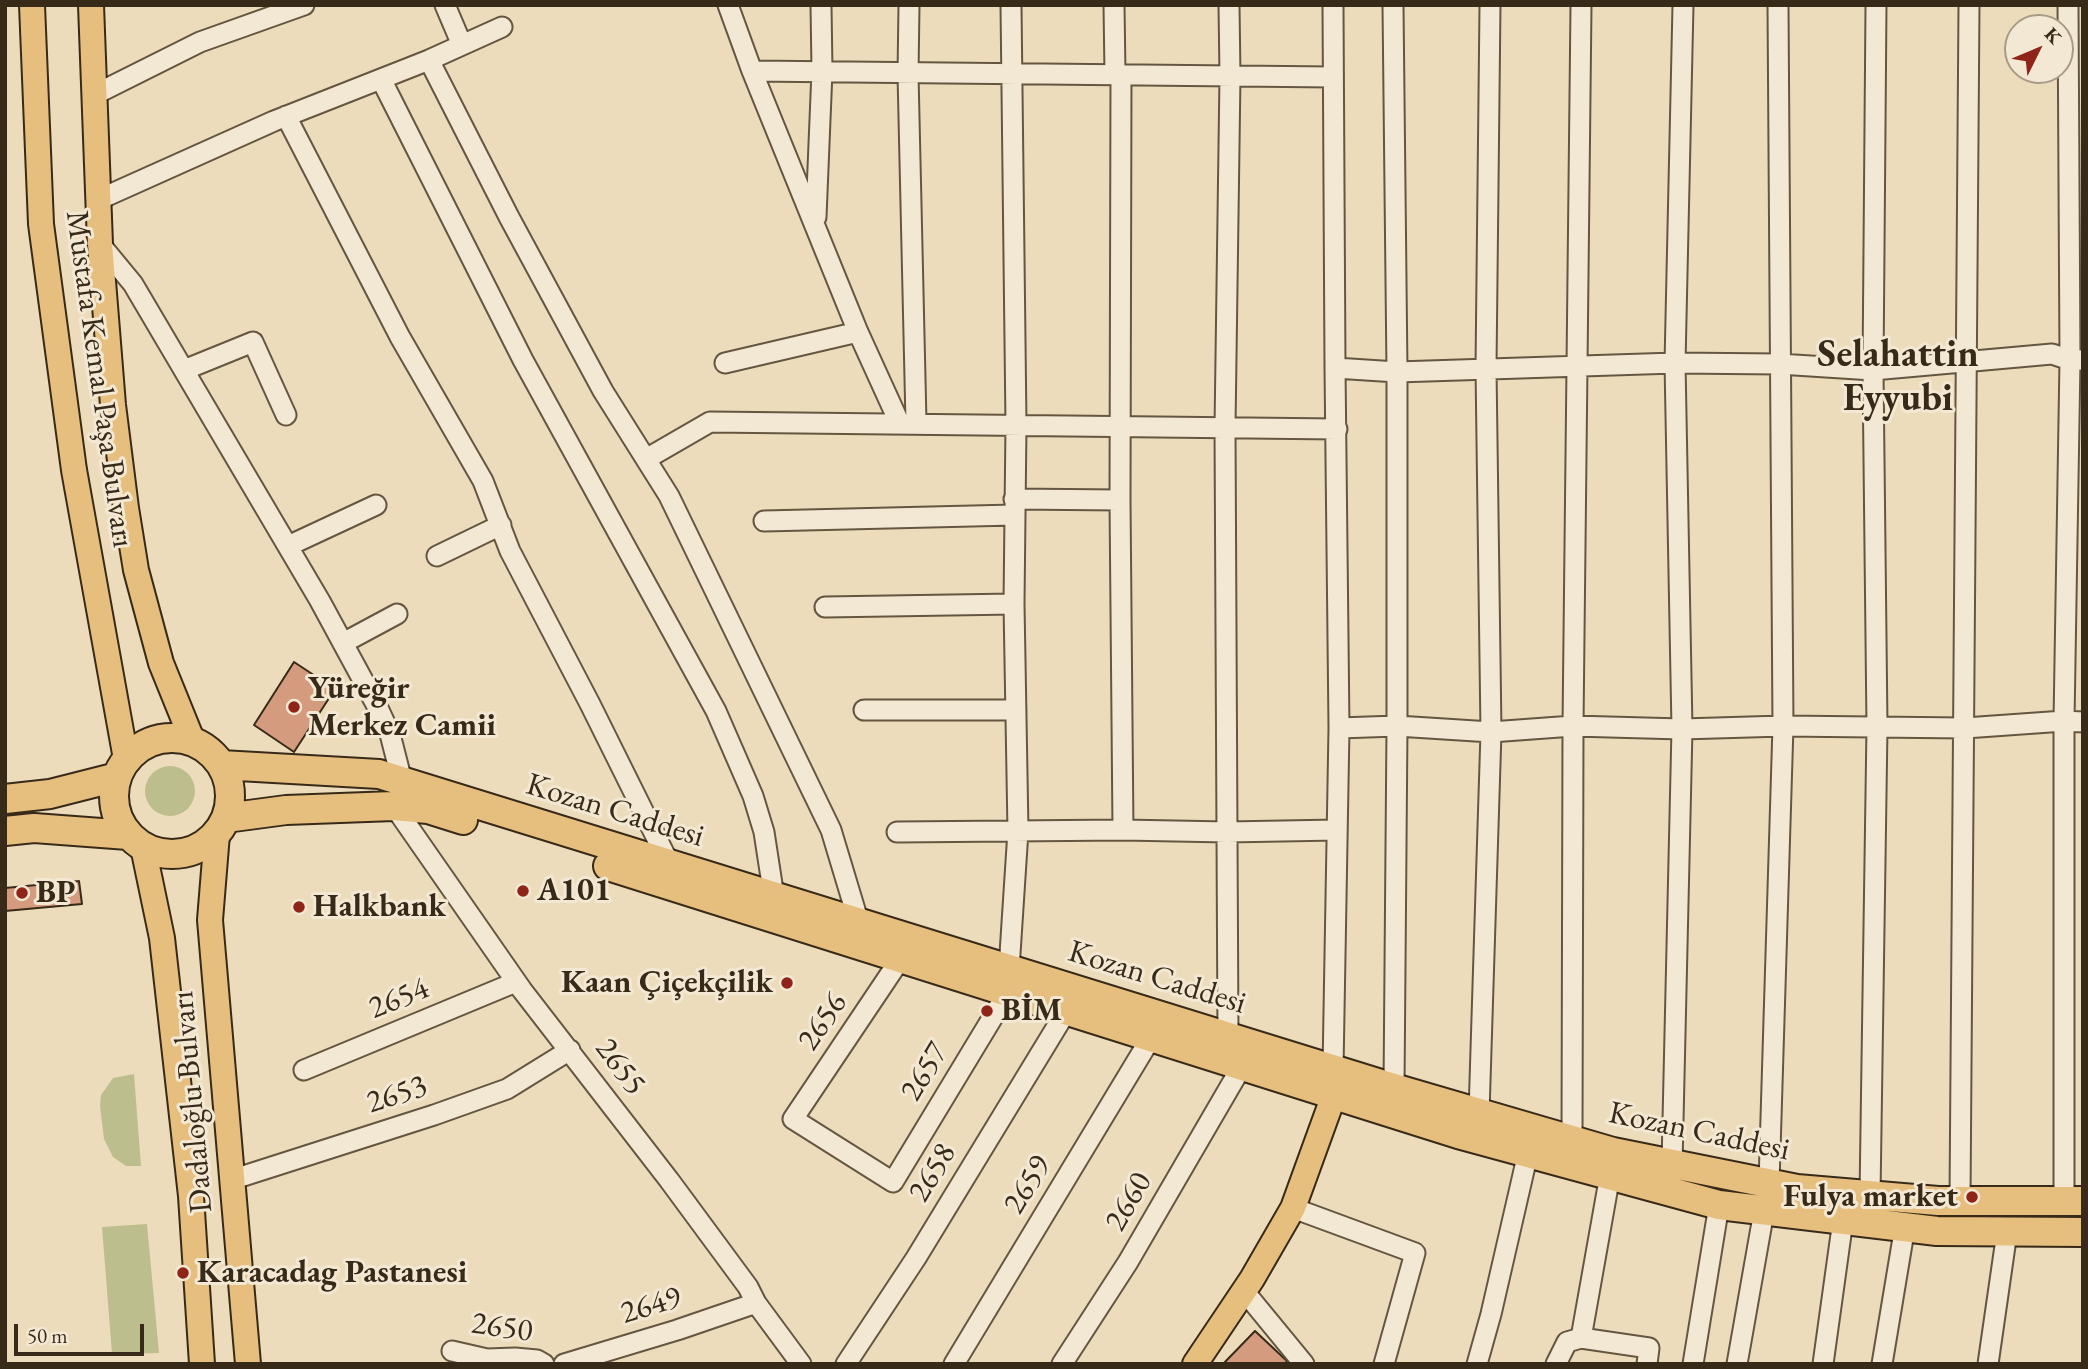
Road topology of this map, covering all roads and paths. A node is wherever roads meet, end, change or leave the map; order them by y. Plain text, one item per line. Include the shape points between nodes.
1 (32, 5) edge
2 (91, 5) edge
3 (304, 5) edge
4 (445, 5) edge
5 (728, 5) edge
6 (821, 5) edge
7 (909, 5) edge
8 (1011, 5) edge
9 (1114, 5) edge
10 (1228, 5) edge
11 (1333, 5) edge
12 (1392, 5) edge
13 (1490, 5) edge
14 (1581, 5) edge
15 (1683, 5) edge
16 (1778, 5) edge
17 (1876, 5) edge
18 (1969, 5) edge
19 (2067, 5) edge
20 (502, 27) dead end
21 (462, 45) junction
22 (429, 60) junction
23 (752, 71) junction
24 (822, 71) junction
25 (908, 74) junction
26 (1011, 74) junction
27 (1118, 74) junction
28 (1230, 76) junction
29 (1333, 78) junction
30 (381, 79) junction
31 (94, 95) junction
32 (286, 116) junction
33 (100, 199) junction
34 (816, 225) junction
35 (100, 244) junction
36 (858, 332) junction
37 (2076, 360) edge
38 (1966, 362) junction
39 (724, 363) dead end
40 (1675, 363) junction
41 (1779, 364) junction
42 (1578, 365) junction
43 (1335, 368) junction
44 (1486, 368) junction
45 (184, 370) junction
46 (1873, 370) junction
47 (1397, 372) junction
48 (286, 415) dead end
49 (907, 422) junction
50 (1016, 425) junction
51 (1121, 427) junction
52 (1225, 427) junction
53 (1337, 429) junction
54 (646, 459) junction
55 (1120, 500) junction
56 (376, 505) dead end
57 (1014, 507) junction
58 (764, 521) dead end
59 (501, 525) junction
60 (288, 546) junction
61 (437, 556) dead end
62 (1014, 604) junction
63 (825, 607) dead end
64 (397, 614) dead end
65 (343, 643) junction
66 (863, 710) dead end
67 (1016, 710) junction
68 (2073, 721) edge
69 (1397, 726) junction
70 (1573, 726) junction
71 (1783, 726) junction
72 (1877, 727) junction
73 (1339, 728) junction
74 (1965, 728) junction
75 (1682, 729) junction
76 (1490, 732) junction
77 (193, 742) junction
78 (221, 765) junction
79 (122, 768) junction
80 (398, 793) junction
81 (5, 799) edge
82 (222, 826) junction
83 (1123, 830) junction
84 (1337, 830) junction
85 (5, 831) edge
86 (1018, 831) junction
87 (897, 832) dead end
88 (1227, 832) junction
89 (136, 841) junction
90 (670, 865) junction
91 (774, 897) junction
92 (859, 923) junction
93 (901, 958) junction
94 (1009, 981) junction
95 (516, 982) junction
96 (1067, 1010) junction
97 (1152, 1036) junction
98 (1228, 1037) junction
99 (570, 1050) junction
100 (1242, 1066) junction
101 (304, 1070) dead end
102 (1333, 1082) junction
103 (1394, 1088) junction
104 (1479, 1113) junction
105 (1572, 1140) junction
106 (1528, 1153) junction
107 (1672, 1164) junction
108 (1610, 1175) junction
109 (234, 1179) junction
110 (893, 1182) joint
111 (1769, 1183) junction
112 (1870, 1195) junction
113 (1960, 1201) junction
114 (2073, 1201) edge
115 (1719, 1205) junction
116 (1293, 1208) junction
117 (1765, 1211) junction
118 (1843, 1220) junction
119 (1905, 1226) junction
120 (2007, 1232) junction
121 (2083, 1233) edge
122 (1244, 1291) junction
123 (756, 1303) junction
124 (1581, 1338) junction
125 (452, 1351) dead end
126 (202, 1364) edge
127 (248, 1364) edge
128 (544, 1364) edge
129 (564, 1364) edge
130 (801, 1364) edge
131 (846, 1364) edge
132 (954, 1364) edge
133 (1062, 1364) edge
134 (1195, 1364) edge
135 (1304, 1364) edge
136 (1384, 1364) edge
137 (1477, 1364) edge
138 (1556, 1364) edge
139 (1647, 1364) edge
140 (1693, 1364) edge
141 (1737, 1364) edge
142 (1823, 1364) edge
143 (1882, 1364) edge
144 (1988, 1364) edge

1 - 79 main road, Mustafa Kemal Paşa Bulvarı via 41,223 74,470
2 - 31 main road, Mustafa Kemal Paşa Bulvarı
3 - 31 street via 200,42
4 - 21 street
5 - 23 street
6 - 24 street
7 - 25 street
8 - 26 street
9 - 27 street
10 - 28 street
11 - 29 street
12 - 47 street
13 - 44 street
14 - 42 street
15 - 40 street
16 - 41 street
17 - 46 street
18 - 38 street
19 - 37 street
20 - 21 street
21 - 22 street
22 - 30 street
22 - 54 street via 603,391
23 - 24 street
23 - 34 street
24 - 25 street
24 - 34 street
25 - 26 street
25 - 49 street
26 - 27 street
26 - 50 street
27 - 28 street
27 - 51 street
28 - 29 street
28 - 52 street
29 - 43 street
30 - 32 street
30 - 91 street via 523,360 716,710 753,796
31 - 33 main road, Mustafa Kemal Paşa Bulvarı
32 - 33 street
32 - 59 street via 400,337 483,481
33 - 35 main road, Mustafa Kemal Paşa Bulvarı
34 - 36 street
35 - 45 street via 133,284
35 - 77 main road, Mustafa Kemal Paşa Bulvarı via 113,405 136,570 161,663
36 - 39 street
36 - 49 street
37 - 38 street via 2052,354
37 - 68 street
38 - 46 street
38 - 74 street
40 - 41 street
40 - 42 street
40 - 75 street
41 - 46 street
41 - 71 street
42 - 44 street
42 - 70 street
43 - 47 street
43 - 53 street
44 - 47 street
44 - 76 street
45 - 48 street via 253,342
45 - 60 street
46 - 72 street
47 - 69 street
49 - 50 street
49 - 54 street via 710,422
50 - 51 street
50 - 57 street
51 - 52 street
51 - 55 street
52 - 53 street
52 - 88 street
53 - 73 street
54 - 92 street via 831,830
55 - 57 street
55 - 83 street
56 - 60 street
57 - 58 street
57 - 62 street
59 - 61 street
59 - 90 street
60 - 65 street
62 - 63 street
62 - 67 street
64 - 65 street
65 - 80 street via 390,734
66 - 67 street
67 - 86 street
68 - 74 street
68 - 114 street
69 - 73 street
69 - 76 street
69 - 103 street
70 - 75 street
70 - 76 street
70 - 105 street
71 - 72 street
71 - 75 street
71 - 111 street
72 - 74 street
72 - 112 street
73 - 84 street
74 - 113 street
75 - 107 street
76 - 104 street
77 - 78 highway
77 - 79 highway via 157,740 140,747
78 - 80 highway, Kozan Caddesi via 379,774
78 - 82 highway via 229,782 230,800
79 - 81 highway via 50,794
79 - 89 highway via 113,797 117,817
80 - 82 highway, Kozan Caddesi via 286,810
80 - 90 highway, Kozan Caddesi
80 - 93 highway, Kozan Caddesi via 428,809
80 - 95 street, 2655
82 - 89 highway via 202,847 183,854 163,854
82 - 109 main road, Dadaloğlu Bulvarı via 211,920
83 - 86 street
83 - 88 street
84 - 88 street
84 - 102 street
85 - 89 highway via 34,828
86 - 87 street
86 - 94 street
88 - 98 street
89 - 126 main road, Dadaloğlu Bulvarı via 164,951 191,1196
90 - 91 highway, Kozan Caddesi
91 - 92 highway, Kozan Caddesi
92 - 94 highway, Kozan Caddesi
93 - 94 highway, Kozan Caddesi
93 - 110 street, 2656 via 793,1119
94 - 96 highway, Kozan Caddesi
94 - 98 highway, Kozan Caddesi
94 - 110 street, 2657
95 - 99 street, 2655
95 - 101 street, 2654
96 - 97 highway, Kozan Caddesi
96 - 131 street, 2658
97 - 100 highway, Kozan Caddesi
97 - 132 street, 2659
98 - 102 highway, Kozan Caddesi
99 - 109 street, 2653 via 507,1089
99 - 123 street, 2655
100 - 102 highway, Kozan Caddesi
100 - 133 street, 2660 via 1128,1262
102 - 103 highway, Kozan Caddesi
102 - 106 highway, Kozan Caddesi via 1458,1134
102 - 116 main road
103 - 104 highway, Kozan Caddesi
104 - 105 highway, Kozan Caddesi
105 - 107 highway, Kozan Caddesi
106 - 108 highway, Kozan Caddesi
106 - 137 street
107 - 111 highway, Kozan Caddesi
108 - 115 highway, Kozan Caddesi
108 - 124 street
109 - 127 main road, Dadaloğlu Bulvarı
111 - 112 highway, Kozan Caddesi
112 - 113 highway, Kozan Caddesi
113 - 114 highway, Kozan Caddesi
115 - 117 highway, Kozan Caddesi
115 - 140 street
116 - 122 main road
116 - 136 street via 1415,1253
117 - 118 highway, Kozan Caddesi
117 - 141 street
118 - 119 highway, Kozan Caddesi
118 - 142 street
119 - 120 highway, Kozan Caddesi
119 - 143 street
120 - 121 highway, Kozan Caddesi
120 - 144 street
122 - 134 main road
122 - 135 street
123 - 129 street, 2649
123 - 130 street, 2655
124 - 138 street via 1567,1342
124 - 139 street via 1649,1348
125 - 128 street, 2650

